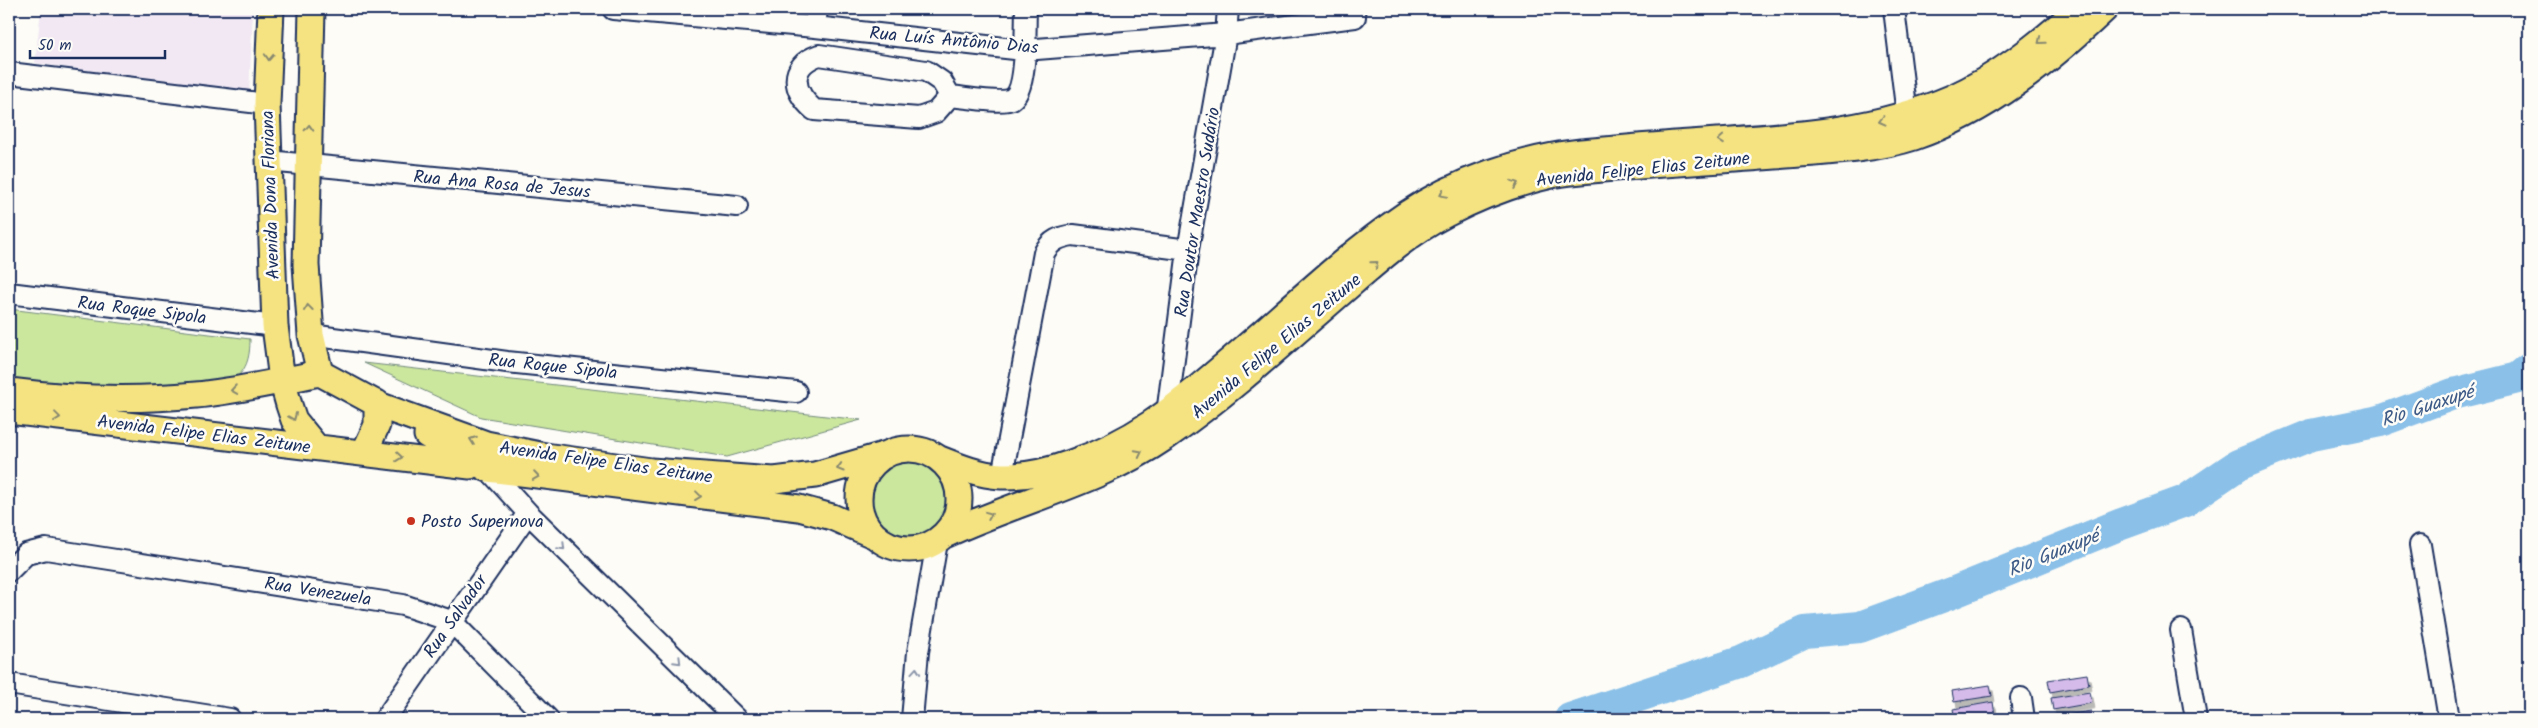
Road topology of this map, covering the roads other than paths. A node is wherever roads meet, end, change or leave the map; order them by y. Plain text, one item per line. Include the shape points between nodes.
1 (271, 9) edge
2 (312, 9) edge
3 (618, 9) edge
4 (1026, 9) edge
5 (1228, 9) edge
6 (1894, 9) edge
7 (2078, 9) edge
8 (2105, 9) edge
9 (1355, 17) dead end
10 (816, 18) edge
11 (1226, 34) junction
12 (1024, 50) junction
13 (9, 73) edge
14 (950, 96) junction
15 (267, 104) junction
16 (1910, 126) junction
17 (268, 161) junction
18 (307, 165) junction
19 (737, 206) dead end
20 (1188, 250) junction
21 (9, 294) edge
22 (275, 326) junction
23 (311, 335) junction
24 (320, 373) junction
25 (282, 380) junction
26 (9, 391) edge
27 (796, 392) dead end
28 (379, 405) junction
29 (9, 411) edge
30 (1166, 426) junction
31 (316, 447) junction
32 (364, 453) junction
33 (887, 454) junction
34 (940, 459) junction
35 (488, 469) junction
36 (1002, 476) junction
37 (528, 513) junction
38 (874, 535) junction
39 (941, 539) junction
40 (2420, 545) dead end
41 (9, 570) edge
42 (451, 620) junction
43 (2181, 630) dead end
44 (9, 684) edge
45 (2021, 698) dead end
46 (230, 719) edge
47 (385, 719) edge
48 (548, 719) edge
49 (737, 719) edge
50 (912, 719) edge
51 (2024, 719) edge
52 (2196, 719) edge
53 (2448, 719) edge

1 -> 15 main road, Avenida Dona Floriana
18 -> 2 main road, Avenida Dona Floriana
3 - 10 street, Rua Luís Antônio Dias
4 - 12 street
5 - 11 street, Rua Doutor Maestro Sudário
6 - 16 street
7 -> 16 main road, Avenida Felipe Elias Zeitune via 1997,72
8 - 16 main road, Avenida Felipe Elias Zeitune via 2050,58 1994,98 1966,114
9 - 11 street, Rua Luís Antônio Dias
10 - 12 street, Rua Luís Antônio Dias
11 - 12 street, Rua Luís Antônio Dias
11 - 20 street, Rua Doutor Maestro Sudário
12 - 14 street via 1022,81 1012,99
13 - 15 street
14 - 14 street via 936,112 919,118 814,110 797,90 797,77 800,65 819,56 926,71 942,82
15 - 17 main road, Avenida Dona Floriana
16 - 30 main road, Avenida Felipe Elias Zeitune via 1838,150 1556,174 1524,181 1474,201 1445,214 1396,247 1280,346
17 - 18 street, Rua Ana Rosa de Jesus
17 - 22 main road, Avenida Dona Floriana
18 - 19 street, Rua Ana Rosa de Jesus
23 -> 18 main road, Avenida Dona Floriana via 306,265
20 - 30 street, Rua Doutor Maestro Sudário
20 - 36 street via 1073,235 1061,236 1048,245 1044,252
21 - 22 street, Rua Roque Sipola
22 - 25 main road, Avenida Dona Floriana
23 - 24 main road, Avenida Dona Floriana
23 - 27 street, Rua Roque Sipola via 507,362
24 - 25 main road, Avenida Felipe Elias Zeitune
24 - 28 main road, Avenida Felipe Elias Zeitune
25 -> 26 main road, Avenida Felipe Elias Zeitune via 231,391 160,397 42,396
25 -> 31 main road, Avenida Dona Floriana via 294,420
28 - 32 main road via 377,426
33 -> 28 main road, Avenida Felipe Elias Zeitune via 796,478 714,477 512,451
28 - 35 main road
29 -> 31 main road, Avenida Felipe Elias Zeitune
30 - 36 main road, Avenida Felipe Elias Zeitune via 1140,432 1084,458 1036,473
39 -> 30 main road, Avenida Felipe Elias Zeitune via 978,519 1085,479
31 - 32 main road, Avenida Felipe Elias Zeitune
32 -> 35 main road, Avenida Felipe Elias Zeitune
33 - 34 main road via 910,449
33 - 38 main road via 869,469 860,491 861,515
34 - 36 main road, Avenida Felipe Elias Zeitune via 969,470
34 - 39 main road via 954,475 960,496 957,517
35 - 37 street
35 -> 38 main road, Avenida Felipe Elias Zeitune via 799,508 832,517
37 - 42 street, Rua Salvador
37 -> 49 street
38 - 39 main road via 888,545 905,550 916,550
50 -> 39 street via 918,652
40 - 53 street
41 - 42 street, Rua Venezuela via 26,554 46,549 403,605
42 - 47 street, Rua Salvador
42 - 48 street, Rua Venezuela
43 - 52 street
44 - 46 street
45 - 51 street

